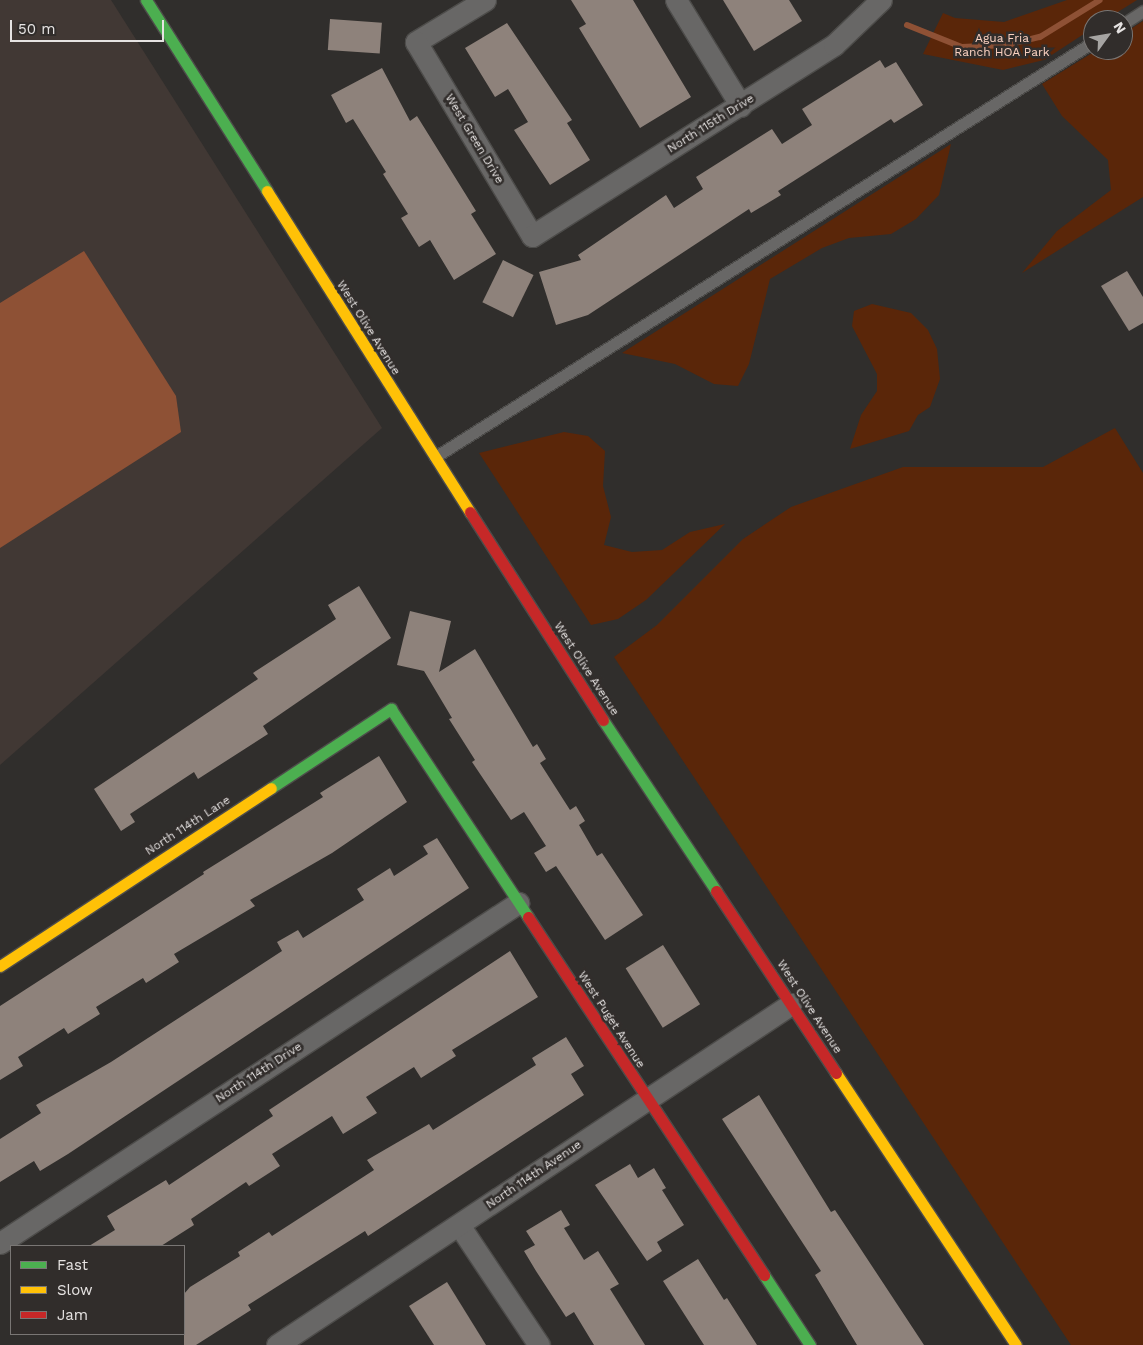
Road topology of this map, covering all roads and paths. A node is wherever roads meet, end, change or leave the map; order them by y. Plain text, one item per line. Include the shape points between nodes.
1 (146, 0) edge
2 (485, 0) edge
3 (676, 0) edge
4 (881, 0) edge
5 (1083, 48) edge
6 (741, 106) junction
7 (532, 236) joint
8 (434, 458) junction
9 (391, 709) joint
10 (518, 904) junction
11 (0, 966) edge
12 (791, 1004) junction
13 (647, 1100) junction
14 (459, 1225) junction
15 (0, 1243) edge
16 (277, 1345) edge
17 (539, 1345) edge
18 (810, 1345) edge
19 (1016, 1345) edge

1 - 8 main road, West Olive Avenue
2 - 7 street, West Green Drive via 416,42
3 - 6 street
4 - 6 street, North 115th Drive via 834,45
5 - 8 lane
6 - 7 street, North 115th Drive
8 - 12 main road, West Olive Avenue
9 - 10 main road, West Puget Avenue
9 - 11 main road, North 114th Lane
10 - 13 main road, West Puget Avenue
10 - 15 street, North 114th Drive
12 - 13 street, North 114th Avenue
12 - 19 main road, West Olive Avenue
13 - 14 street, North 114th Avenue
13 - 18 main road, West Puget Avenue
14 - 16 street, North 114th Avenue
14 - 17 street

